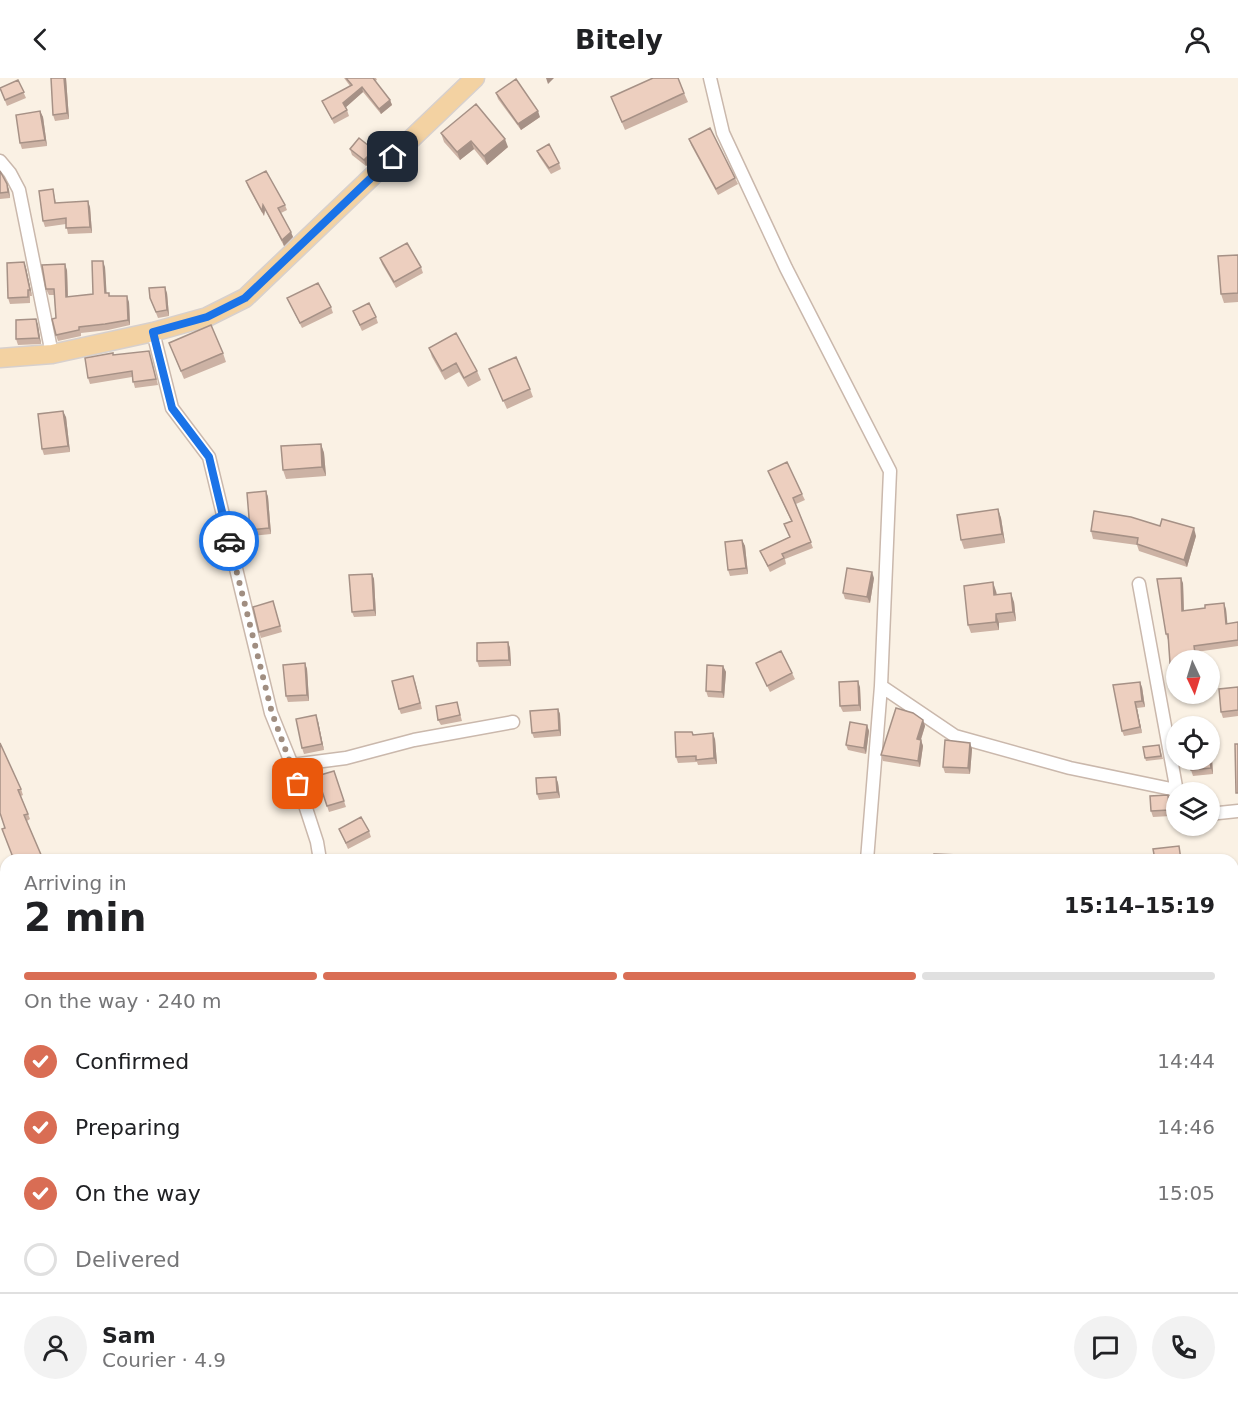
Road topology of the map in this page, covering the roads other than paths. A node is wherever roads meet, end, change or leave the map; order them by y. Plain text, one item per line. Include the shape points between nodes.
1 (475, 78) edge
2 (710, 78) edge
3 (0, 161) edge
4 (153, 332) junction
5 (51, 354) junction
6 (0, 358) edge
7 (1139, 584) dead end
8 (881, 686) junction
9 (513, 722) dead end
10 (292, 765) junction
11 (1174, 782) edge
12 (1166, 789) edge
13 (1238, 811) edge
14 (1220, 813) edge
15 (319, 854) edge
16 (867, 854) edge

1 - 4 main road via 245,298 207,317
2 - 8 street via 723,133 786,268 890,471
3 - 5 street via 19,190
4 - 5 main road
4 - 10 street via 172,408 209,457 272,713
5 - 6 main road
7 - 11 street
8 - 12 street via 955,736 1070,768
8 - 16 street
9 - 10 street via 414,740 346,758
10 - 15 street
13 - 14 street

